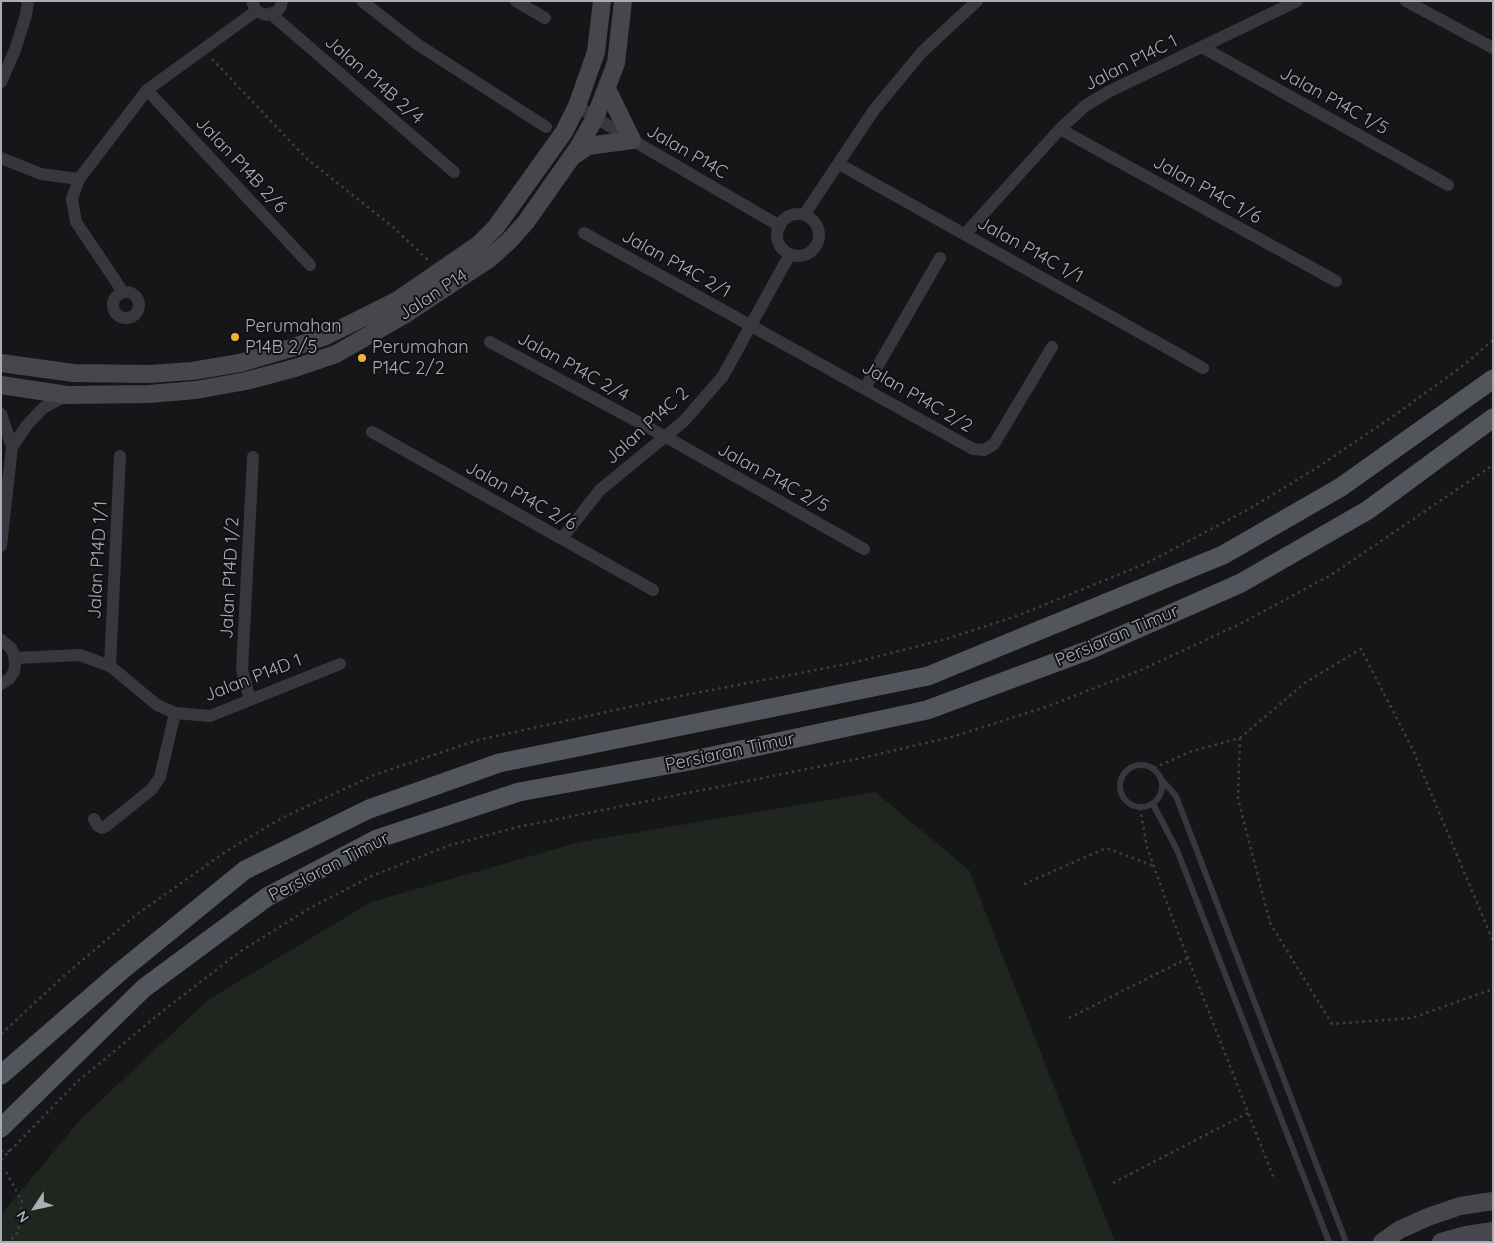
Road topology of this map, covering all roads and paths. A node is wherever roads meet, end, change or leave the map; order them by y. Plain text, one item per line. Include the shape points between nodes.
1 (28, 1) edge
2 (282, 1) edge
3 (362, 1) edge
4 (516, 1) edge
5 (602, 1) edge
6 (623, 1) edge
7 (978, 1) edge
8 (1297, 1) edge
9 (1406, 1) edge
10 (254, 6) edge
11 (271, 14) junction
12 (545, 18) dead end
13 (1202, 47) junction
14 (1493, 48) edge
15 (202, 49) junction
16 (1, 82) edge
17 (607, 89) junction
18 (147, 90) junction
19 (577, 106) junction
20 (595, 118) junction
21 (546, 127) dead end
22 (1060, 129) junction
23 (632, 140) junction
24 (1, 158) edge
25 (570, 158) junction
26 (839, 164) junction
27 (454, 172) dead end
28 (79, 179) junction
29 (1448, 185) dead end
30 (804, 215) junction
31 (780, 226) junction
32 (584, 232) dead end
33 (965, 234) junction
34 (790, 254) junction
35 (426, 256) dead end
36 (940, 258) dead end
37 (310, 265) dead end
38 (1336, 281) dead end
39 (123, 292) dead end
40 (750, 326) junction
41 (1493, 340) edge
42 (490, 342) dead end
43 (1052, 347) dead end
44 (1, 363) edge
45 (1203, 368) dead end
46 (1493, 379) edge
47 (1, 385) edge
48 (865, 388) junction
49 (67, 395) junction
50 (1, 414) edge
51 (1493, 418) edge
52 (372, 432) dead end
53 (666, 438) junction
54 (12, 447) junction
55 (120, 456) dead end
56 (253, 457) dead end
57 (1493, 465) edge
58 (562, 538) junction
59 (1, 546) edge
60 (864, 549) dead end
61 (654, 590) dead end
62 (1, 640) edge
63 (15, 658) junction
64 (340, 664) dead end
65 (110, 666) junction
66 (1, 684) edge
67 (250, 700) junction
68 (175, 713) junction
69 (1240, 738) junction
70 (1154, 768) junction
71 (1162, 779) junction
72 (1153, 804) junction
73 (1140, 808) junction
74 (94, 819) dead end
75 (1154, 866) junction
76 (1024, 884) dead end
77 (1493, 941) edge
78 (1188, 958) junction
79 (1493, 989) edge
80 (1069, 1018) dead end
81 (1, 1034) edge
82 (1, 1075) edge
83 (1248, 1113) junction
84 (1, 1128) edge
85 (1, 1151) edge
86 (10, 1151) junction
87 (1, 1160) edge
88 (6, 1172) dead end
89 (1274, 1180) dead end
90 (1113, 1183) dead end
91 (1493, 1202) edge
92 (1493, 1231) edge
93 (9, 1242) edge
94 (1329, 1242) edge
95 (1346, 1242) edge
96 (1382, 1242) edge
97 (1441, 1242) edge

1 - 16 street via 15,50
2 - 11 street via 280,8
3 - 21 street via 417,44
4 - 12 street
5 - 19 main road, Jalan P14 via 596,52
6 - 17 main road, Jalan P14 via 616,63
7 - 26 street via 922,52 874,110
8 - 13 street, Jalan P14C 1
9 - 14 street
10 - 11 street via 266,15
10 - 15 street
11 - 27 street, Jalan P14B 2/4
13 - 22 street, Jalan P14C 1 via 1108,92 1084,106
13 - 29 street, Jalan P14C 1/5
15 - 18 street
15 - 35 path via 307,159
17 - 20 main road, Jalan P14
17 - 23 main road
18 - 28 street
18 - 37 street, Jalan P14B 2/6
19 - 20 street, Jalan P14C
19 - 44 main road, Jalan P14 via 564,132 511,207 478,245 398,300 326,336 240,363 192,371 73,373
20 - 23 street, Jalan P14C
20 - 25 main road, Jalan P14
22 - 33 street, Jalan P14C 1
22 - 38 street, Jalan P14C 1/6
23 - 25 main road via 588,146
23 - 31 street, Jalan P14C
24 - 28 street via 41,174
25 - 49 main road, Jalan P14 via 526,222 489,258 404,315 336,354 246,381 196,390
26 - 30 street
26 - 33 street, Jalan P14C 1/1
28 - 39 street via 72,199 76,222
30 - 31 street via 790,216
30 - 34 street via 815,223 818,242 815,248 803,255
31 - 34 street via 780,245
32 - 40 street, Jalan P14C 2/1
33 - 45 street, Jalan P14C 1/1
34 - 40 street, Jalan P14C 2
36 - 48 street
40 - 48 street, Jalan P14C 2/2
40 - 53 street, Jalan P14C 2 via 722,376
41 - 81 path via 1395,415 1249,509 1147,563 1017,616 946,639 852,663 478,740 366,779 282,818 228,850 136,916
42 - 53 street, Jalan P14C 2/4
43 - 48 street, Jalan P14C 2/2 via 994,444 984,450 972,449
46 - 82 main road, Persiaran Timur via 1342,487 1223,555 928,676 500,763 370,809 245,870
47 - 49 main road, Jalan P14
49 - 54 street via 43,408
50 - 54 street
51 - 84 main road, Persiaran Timur via 1368,510 1241,583 1089,650 927,710 689,761 519,792 377,839 267,897 144,988
52 - 58 street, Jalan P14C 2/6
53 - 58 street, Jalan P14C 2 via 600,490
53 - 60 street, Jalan P14C 2/5
54 - 59 street
55 - 65 street, Jalan P14D 1/1
56 - 67 street, Jalan P14D 1/2 via 242,670
57 - 86 path via 1332,575 1240,624 1141,670 1046,707 955,736 862,758 518,827 447,846 372,876 310,908 241,951 77,1082
58 - 61 street, Jalan P14C 2/6
62 - 63 street via 11,648
63 - 65 street, Jalan P14D 1 via 80,655
63 - 66 street via 14,672
64 - 67 street, Jalan P14D 1
65 - 68 street, Jalan P14D 1 via 157,704
67 - 68 street, Jalan P14D 1 via 210,716
68 - 74 street via 160,777 152,789 106,826 98,826
69 - 70 path via 1192,750
69 - 77 path via 1306,682 1361,649 1413,750
69 - 79 path via 1238,799 1270,923 1332,1024 1412,1018
70 - 71 lane
70 - 73 lane via 1141,764 1128,768 1120,779 1120,792 1128,804
71 - 72 lane via 1162,793
71 - 95 lane via 1176,796
72 - 73 lane
72 - 94 lane via 1177,850
73 - 75 path
75 - 76 path via 1106,848
75 - 78 path
78 - 80 path
78 - 83 path
83 - 89 path
83 - 90 path
85 - 86 path
86 - 87 path
88 - 93 path via 22,1200 18,1232
91 - 96 main road via 1460,1206 1428,1217
92 - 97 main road

